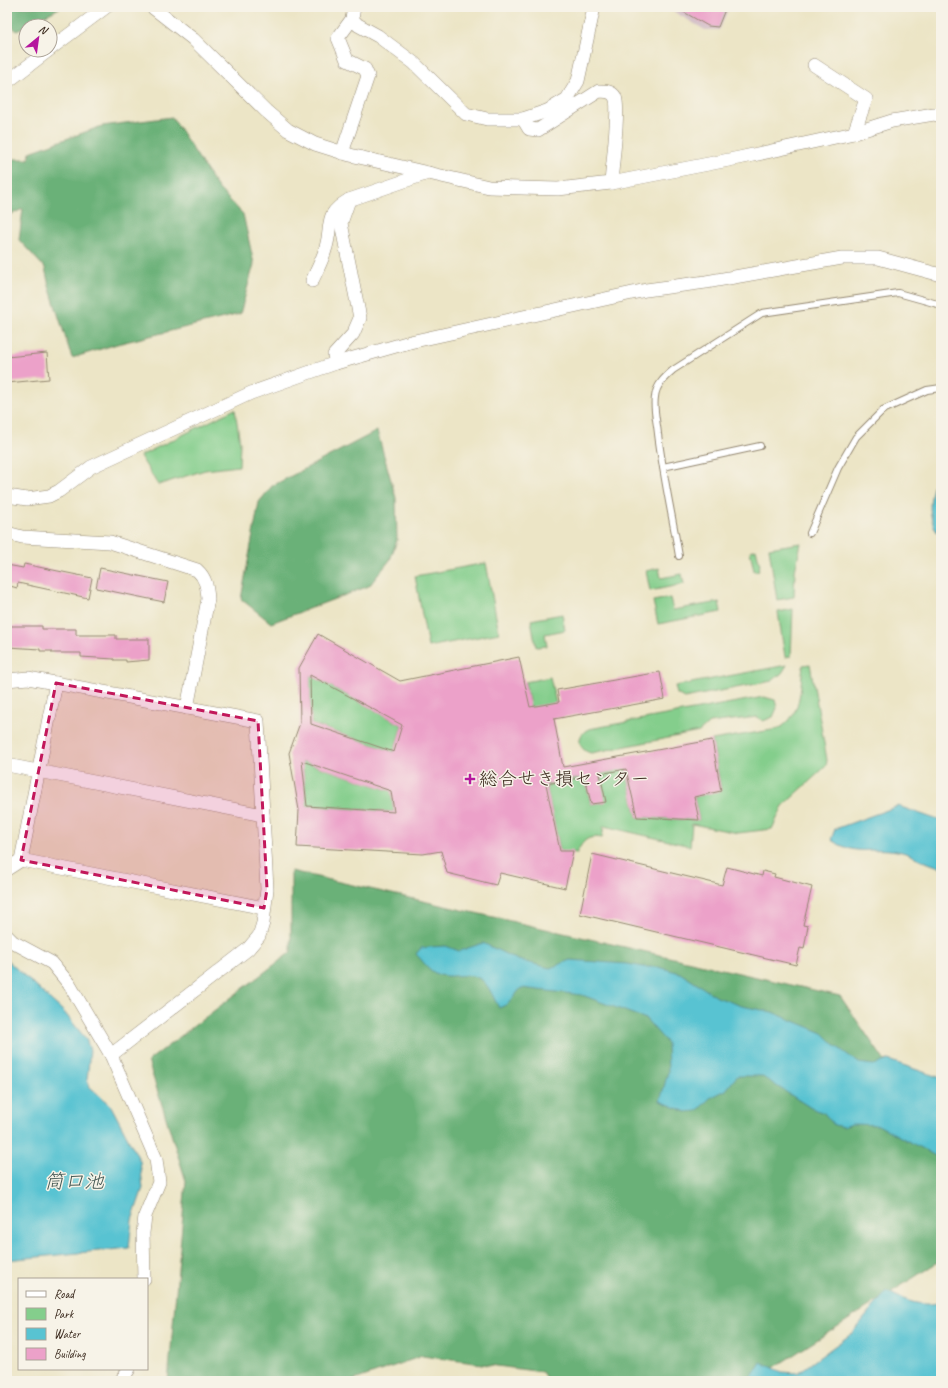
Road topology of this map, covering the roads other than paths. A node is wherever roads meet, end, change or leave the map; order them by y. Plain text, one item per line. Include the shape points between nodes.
1 (106, 7) edge
2 (152, 7) edge
3 (594, 7) edge
4 (353, 13) edge
5 (58, 43) edge
6 (38, 58) edge
7 (814, 65) dead end
8 (7, 82) edge
9 (941, 116) edge
10 (523, 119) junction
11 (854, 133) junction
12 (342, 152) junction
13 (428, 173) junction
14 (611, 183) junction
15 (349, 200) junction
16 (941, 275) edge
17 (312, 281) dead end
18 (941, 305) edge
19 (336, 362) junction
20 (941, 388) edge
21 (760, 446) dead end
22 (663, 467) junction
23 (7, 496) edge
24 (7, 533) edge
25 (810, 533) dead end
26 (680, 556) dead end
27 (7, 680) edge
28 (56, 682) junction
29 (187, 708) junction
30 (7, 765) edge
31 (40, 772) junction
32 (263, 815) junction
33 (21, 860) junction
34 (7, 869) edge
35 (264, 908) junction
36 (7, 936) edge
37 (111, 1055) junction
38 (144, 1278) edge
39 (128, 1370) edge
40 (121, 1381) edge

1 - 5 street
2 - 12 street via 193,39 288,130 315,144
3 - 10 street via 578,81 567,99 547,111
4 - 10 street via 358,25 378,36 414,63 466,114 486,119
4 - 12 street via 338,38 347,60 365,69 368,76
6 - 8 street
7 - 11 street via 866,99
9 - 11 street via 934,114 892,122
10 - 14 street via 529,129 538,130 599,91 614,94 617,99
11 - 14 street
12 - 13 street
13 - 14 street via 489,187 518,189 558,189
13 - 15 street
15 - 17 street via 338,206 329,220 325,254
15 - 19 street via 341,223 360,318 353,334 334,355
16 - 19 street via 878,258 842,258 646,290 410,342
18 - 22 lane via 898,293 762,313 674,370 658,386 655,408
19 - 23 street via 251,393 91,468 49,496 27,500
20 - 25 lane via 927,390 883,410 856,437 838,468
21 - 22 lane
22 - 26 lane
24 - 29 street via 110,542 197,570 204,576 208,599
27 - 28 street via 28,678
28 - 29 street
28 - 31 street
29 - 32 street via 258,721
30 - 31 street
31 - 32 street
31 - 33 street
32 - 35 street via 267,889
33 - 34 street
33 - 35 street
35 - 37 street via 259,936 248,950
36 - 37 street via 13,942 52,963 69,984
37 - 38 street via 156,1159 159,1182 145,1216 143,1233
39 - 40 street

